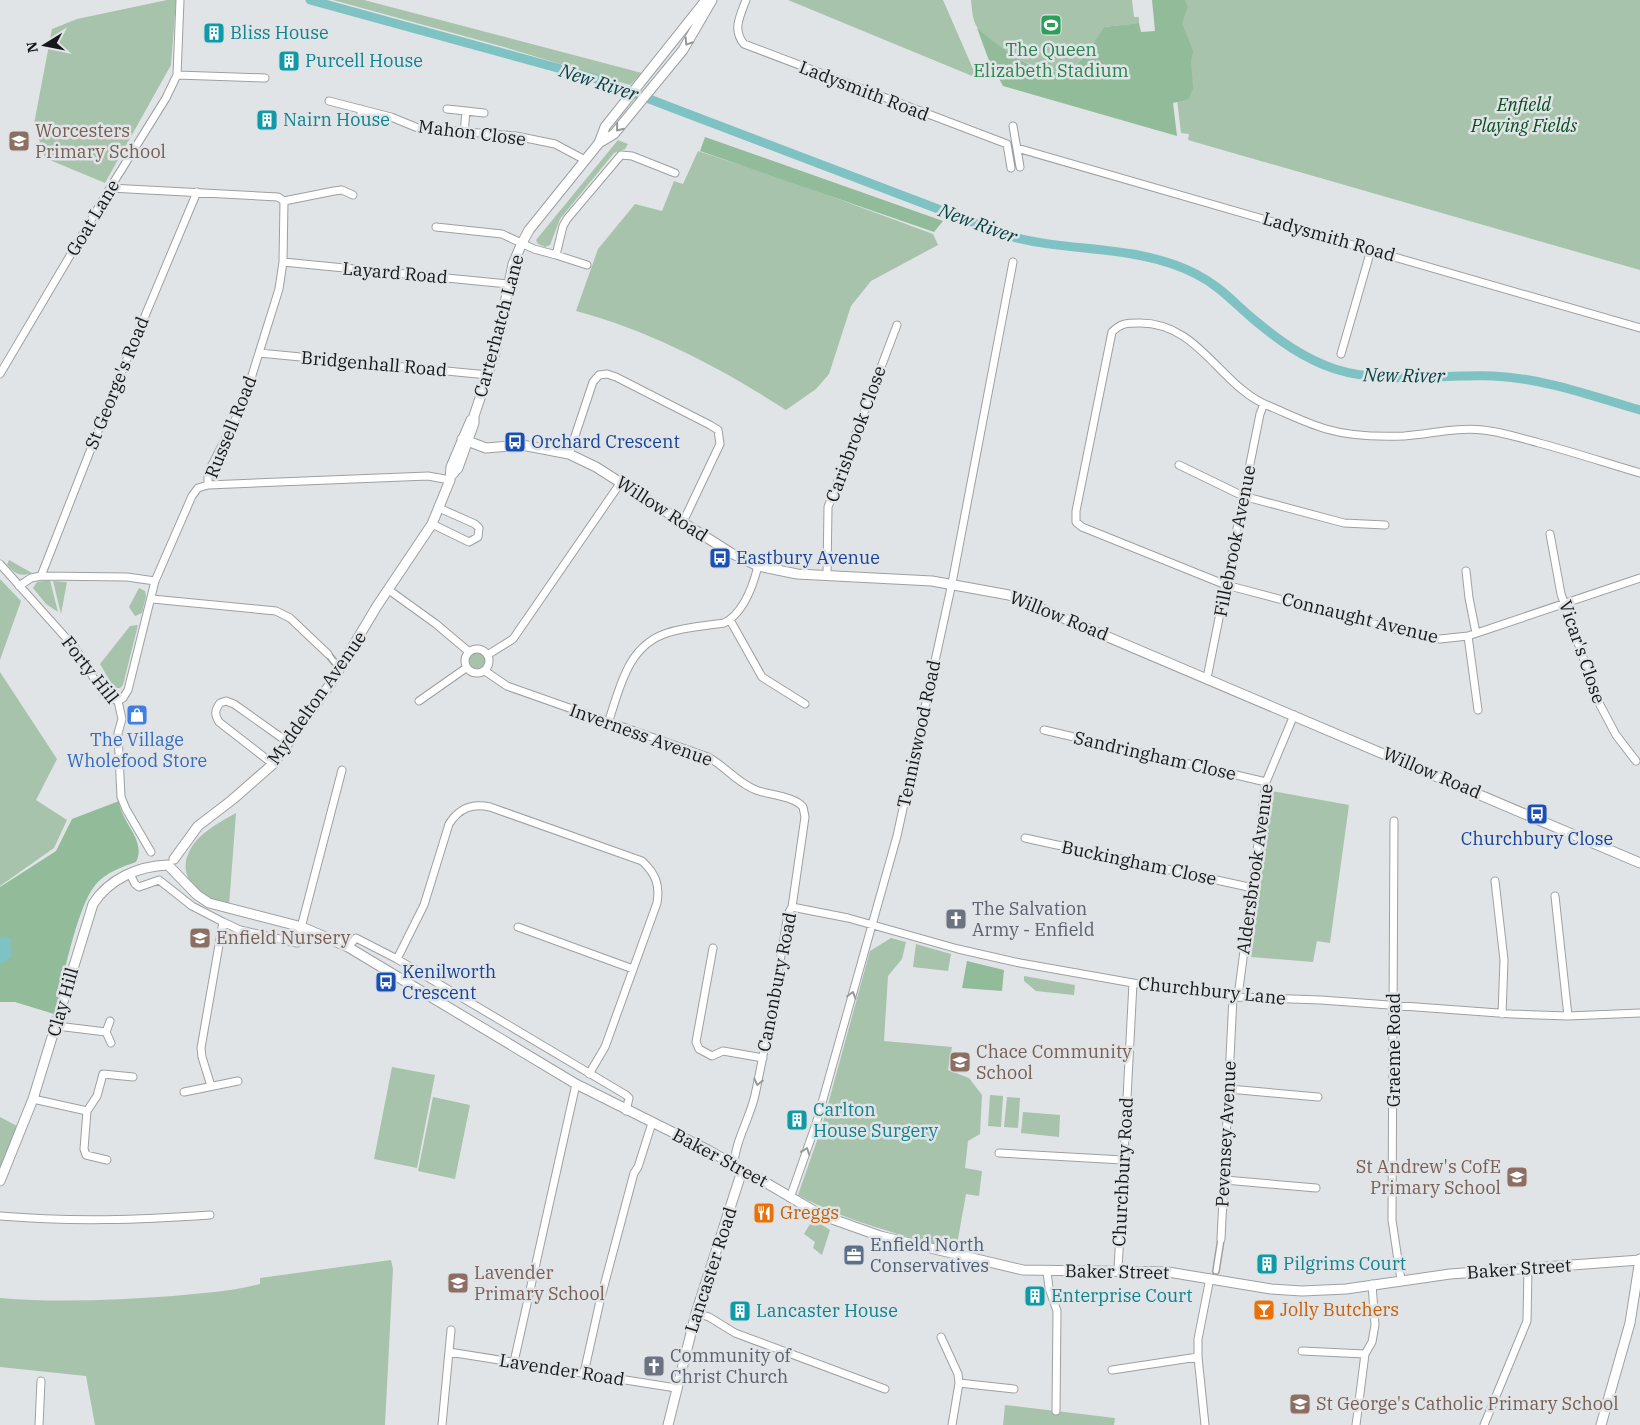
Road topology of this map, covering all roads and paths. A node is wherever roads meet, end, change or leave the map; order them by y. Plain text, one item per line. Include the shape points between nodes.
1 (180, 0) edge
2 (706, 0) edge
3 (712, 0) edge
4 (746, 0) edge
5 (177, 75) junction
6 (265, 78) dead end
7 (328, 101) dead end
8 (361, 109) junction
9 (447, 109) dead end
10 (466, 111) junction
11 (484, 113) dead end
12 (361, 119) dead end
13 (1013, 126) dead end
14 (464, 134) junction
15 (599, 143) junction
16 (1017, 148) junction
17 (585, 160) junction
18 (1020, 167) dead end
19 (1011, 168) dead end
20 (675, 173) dead end
21 (110, 188) junction
22 (197, 192) junction
23 (353, 195) dead end
24 (281, 199) junction
25 (436, 227) dead end
26 (522, 243) junction
27 (1371, 250) junction
28 (556, 255) junction
29 (283, 262) junction
30 (1013, 262) dead end
31 (587, 265) dead end
32 (508, 284) junction
33 (897, 325) dead end
34 (1640, 328) edge
35 (259, 353) junction
36 (1341, 354) dead end
37 (0, 374) edge
38 (488, 375) junction
39 (1264, 404) junction
40 (465, 440) junction
41 (569, 454) junction
42 (1179, 465) dead end
43 (1640, 473) edge
44 (450, 478) junction
45 (621, 482) junction
46 (208, 485) junction
47 (1243, 496) junction
48 (439, 508) junction
49 (683, 522) junction
50 (432, 524) junction
51 (1385, 525) dead end
52 (1550, 534) dead end
53 (409, 561) junction
54 (0, 564) edge
55 (758, 566) junction
56 (1466, 571) dead end
57 (827, 575) junction
58 (41, 576) junction
59 (1640, 578) edge
60 (156, 581) junction
61 (952, 583) junction
62 (1226, 585) junction
63 (20, 586) junction
64 (393, 593) junction
65 (152, 599) junction
66 (1564, 604) junction
67 (372, 618) junction
68 (730, 620) junction
69 (1472, 635) junction
70 (468, 651) junction
71 (328, 654) joint
72 (489, 654) junction
73 (466, 668) junction
74 (340, 669) junction
75 (485, 671) junction
76 (1208, 678) junction
77 (419, 700) dead end
78 (118, 701) junction
79 (805, 704) dead end
80 (1478, 710) dead end
81 (1294, 715) junction
82 (608, 723) junction
83 (1044, 730) dead end
84 (289, 743) junction
85 (1636, 761) dead end
86 (273, 764) junction
87 (342, 770) dead end
88 (1266, 782) junction
89 (795, 801) joint
90 (1394, 821) dead end
91 (1025, 838) dead end
92 (151, 852) dead end
93 (1640, 863) edge
94 (172, 865) junction
95 (130, 874) junction
96 (1496, 882) dead end
97 (1253, 888) junction
98 (1555, 896) dead end
99 (790, 910) junction
100 (223, 922) junction
101 (872, 925) junction
102 (302, 927) junction
103 (518, 927) dead end
104 (348, 947) junction
105 (713, 948) dead end
106 (397, 959) junction
107 (633, 969) junction
108 (1133, 983) junction
109 (1233, 997) junction
110 (1395, 1006) junction
111 (1640, 1013) edge
112 (1502, 1014) junction
113 (1568, 1016) junction
114 (110, 1021) dead end
115 (57, 1026) junction
116 (106, 1032) junction
117 (111, 1043) dead end
118 (763, 1058) junction
119 (589, 1074) junction
120 (133, 1077) dead end
121 (238, 1081) dead end
122 (576, 1084) junction
123 (211, 1086) junction
124 (1229, 1089) junction
125 (184, 1092) dead end
126 (1318, 1097) dead end
127 (33, 1099) junction
128 (87, 1111) junction
129 (626, 1111) junction
130 (652, 1123) junction
131 (999, 1153) dead end
132 (107, 1160) dead end
133 (1123, 1160) junction
134 (734, 1165) junction
135 (741, 1174) junction
136 (1225, 1180) junction
137 (0, 1181) edge
138 (1316, 1188) dead end
139 (790, 1198) junction
140 (210, 1215) dead end
141 (0, 1216) edge
142 (1221, 1239) joint
143 (1640, 1260) edge
144 (1528, 1268) junction
145 (1118, 1270) junction
146 (1047, 1272) junction
147 (1213, 1275) junction
148 (1401, 1280) junction
149 (1372, 1284) junction
150 (696, 1313) junction
151 (451, 1330) dead end
152 (941, 1337) dead end
153 (1302, 1351) dead end
154 (449, 1352) junction
155 (1365, 1354) junction
156 (1198, 1357) junction
157 (514, 1362) junction
158 (1112, 1370) dead end
159 (584, 1373) junction
160 (41, 1381) dead end
161 (959, 1383) junction
162 (676, 1388) junction
163 (885, 1389) dead end
164 (1014, 1389) dead end
165 (1056, 1412) dead end
166 (39, 1425) edge
167 (442, 1425) edge
168 (668, 1425) edge
169 (952, 1425) edge
170 (1205, 1425) edge
171 (1356, 1425) edge
172 (1484, 1425) edge
173 (1601, 1425) edge

1 - 5 street, Goat Lane
2 - 15 street, Carterhatch Lane via 605,127
3 -> 15 street, Carterhatch Lane via 683,50 614,134
4 - 19 street, Ladysmith Road via 736,31 744,44 1007,144
5 - 6 street
5 - 21 street, Goat Lane via 150,126
7 - 8 street, Mahon Close
8 - 12 street
8 - 14 street, Mahon Close via 418,128
9 - 10 street
10 - 11 street
10 - 14 street
13 - 16 street
14 - 17 street, Mahon Close via 516,136 555,144
15 - 17 street, Carterhatch Lane
16 - 18 street
16 - 27 street, Ladysmith Road
17 - 26 street, Carterhatch Lane
20 - 28 street via 632,156 621,155 567,219
21 - 22 street
21 - 37 street, Goat Lane
22 - 24 street
22 - 58 street, St George's Road
23 - 24 street via 342,190
24 - 29 street, Russell Road
25 - 26 street via 502,234
26 - 28 street
26 - 32 street, Carterhatch Lane
27 - 34 street, Ladysmith Road
27 - 36 street
28 - 31 street
29 - 32 street, Layard Road
29 - 35 street, Russell Road via 279,289
30 - 61 street, Tenniswood Road
32 - 38 street, Carterhatch Lane via 501,331
33 - 57 street, Carisbrook Close via 828,507
35 - 38 street, Bridgenhall Road
35 - 46 street, Russell Road via 243,404 211,467
38 - 40 street, Carterhatch Lane
39 - 43 street via 1340,432 1402,436 1465,429 1492,431
39 - 47 street, Fillebrook Avenue
39 - 62 street, Connaught Avenue via 1240,388 1206,353 1177,332 1144,323 1119,325 1112,332 1076,522
40 - 41 street, Willow Road via 486,448 522,445
40 - 44 street, Carterhatch Lane via 451,467
41 - 45 street, Willow Road
41 - 49 street via 593,382 599,375 616,378 710,425 718,430 720,444
42 - 47 street
44 - 46 street via 428,476
44 - 48 street, Myddelton Avenue
45 - 49 street, Willow Road
45 - 72 street via 513,639
46 - 60 street, Russell Road via 198,488 192,496
47 - 51 street via 1344,523
47 - 62 street, Fillebrook Avenue
48 - 50 street, Myddelton Avenue
48 - 50 street via 475,524 479,528 478,537 469,542
49 - 55 street, Willow Road via 744,561
50 - 53 street, Myddelton Avenue
52 - 66 street, Vicar's Close
53 - 64 street, Myddelton Avenue
53 - 67 street, Myddelton Avenue
54 - 63 street, Forty Hill
55 - 57 street, Willow Road via 778,572
55 - 68 street via 749,595
56 - 69 street
57 - 61 street, Willow Road
58 - 60 street via 127,577
58 - 63 street
59 - 66 street, Connaught Avenue
60 - 65 street, Russell Road
61 - 76 street, Willow Road via 1009,595
61 - 101 street, Tenniswood Road via 897,836
62 - 69 street, Connaught Avenue via 1416,635 1440,639
62 - 76 street, Fillebrook Avenue
63 - 78 street, Forty Hill via 75,648 107,697
64 - 67 street, Myddelton Avenue via 381,612
64 - 70 street
65 - 71 street via 276,611 290,618
65 - 78 street, Russell Road via 128,690
66 - 69 street, Connaught Avenue
66 - 85 street, Vicar's Close via 1599,703 1616,735
67 - 74 street, Myddelton Avenue
68 - 79 street via 762,676
68 - 82 street via 666,633 646,644 634,655
69 - 80 street
70 - 72 street via 474,649
70 - 73 street
71 - 74 street
72 - 75 street
73 - 75 street, Inverness Avenue
73 - 77 street
74 - 84 street, Myddelton Avenue
75 - 82 street, Inverness Avenue via 507,686
76 - 81 street, Willow Road
78 - 92 street, Forty Hill via 122,719 118,734 121,797
81 - 88 street, Aldersbrook Avenue
81 - 93 street, Willow Road
82 - 89 street, Inverness Avenue via 708,756 754,790
83 - 88 street, Sandringham Close
84 - 86 street, Myddelton Avenue
84 - 86 street via 234,704 220,703 215,716 219,722
86 - 94 street, Myddelton Avenue via 198,826
87 - 102 street
88 - 97 street, Aldersbrook Avenue
89 - 99 street, Canonbury Road via 803,807 806,817
90 - 110 street, Graeme Road via 1392,920
91 - 97 street, Buckingham Close
94 - 95 street, Clay Hill via 142,868
94 - 102 street, Baker Street via 197,895 209,903
95 - 100 street via 139,887 159,880 192,906
95 - 115 street, Clay Hill via 103,891 88,913
96 - 112 street via 1504,960
97 - 109 street, Aldersbrook Avenue via 1238,990
98 - 113 street
99 - 101 street, Churchbury Lane
99 - 118 street, Canonbury Road
100 - 102 street via 240,930 295,944
100 - 123 street via 202,1048
101 - 108 street, Churchbury Lane via 965,951
139 -> 101 street, Tenniswood Road via 816,1124
102 - 104 street, Baker Street
103 - 107 street
104 - 106 street via 356,938
104 - 122 street, Baker Street
105 - 118 street via 696,1042 699,1049 712,1056 723,1051
106 - 107 street via 424,905 449,824 459,811 482,805 642,861 652,870 659,892 657,904
106 - 119 street
107 - 119 street via 605,1047
108 - 109 street, Churchbury Lane
108 - 133 street, Churchbury Road
109 - 110 street, Churchbury Lane
109 - 124 street, Pevensey Avenue
110 - 112 street, Churchbury Lane
110 - 148 street, Graeme Road via 1392,1220
111 - 113 street, Churchbury Lane
112 - 113 street, Churchbury Lane
114 - 116 street
115 - 116 street
115 - 127 street, Clay Hill
116 - 117 street
118 -> 134 street, Canonbury Road via 751,1114 736,1151
119 - 129 street via 630,1098
120 - 128 street via 103,1074 97,1096
121 - 123 street
122 - 129 street, Baker Street
122 - 157 street
123 - 125 street
124 - 126 street
124 - 136 street, Pevensey Avenue
127 - 128 street
127 - 137 street, Clay Hill
128 - 132 street via 86,1155
129 - 130 street, Baker Street
130 - 134 street, Baker Street
130 - 159 street via 634,1173
131 - 133 street
133 - 145 street, Churchbury Road
134 - 135 street, Baker Street
135 - 139 street, Baker Street via 758,1178
135 - 150 street, Lancaster Road
136 - 138 street
136 - 142 street, Pevensey Avenue
139 - 146 street, Baker Street via 822,1215 880,1236 1024,1270
140 - 141 street via 119,1221 58,1221
142 - 147 street, Pevensey Avenue
143 - 144 street, Baker Street
143 - 173 street via 1630,1323
144 - 148 street, Baker Street
144 - 172 street via 1527,1322
145 - 146 street, Baker Street
145 - 147 street, Baker Street
146 - 165 street via 1057,1311
147 - 149 street, Baker Street via 1271,1289 1302,1291
147 - 156 street via 1198,1339
148 - 149 street, Baker Street
149 - 155 street via 1375,1325 1372,1342
150 - 162 street, Lancaster Road
150 - 163 street via 735,1333
151 - 154 street
152 - 161 street
153 - 155 street
154 - 157 street, Lavender Road
154 - 167 street
155 - 171 street
156 - 158 street
156 - 170 street
157 - 159 street, Lavender Road
159 - 162 street, Lavender Road
160 - 166 street
161 - 164 street
161 - 169 street
162 - 168 street, Lancaster Road

